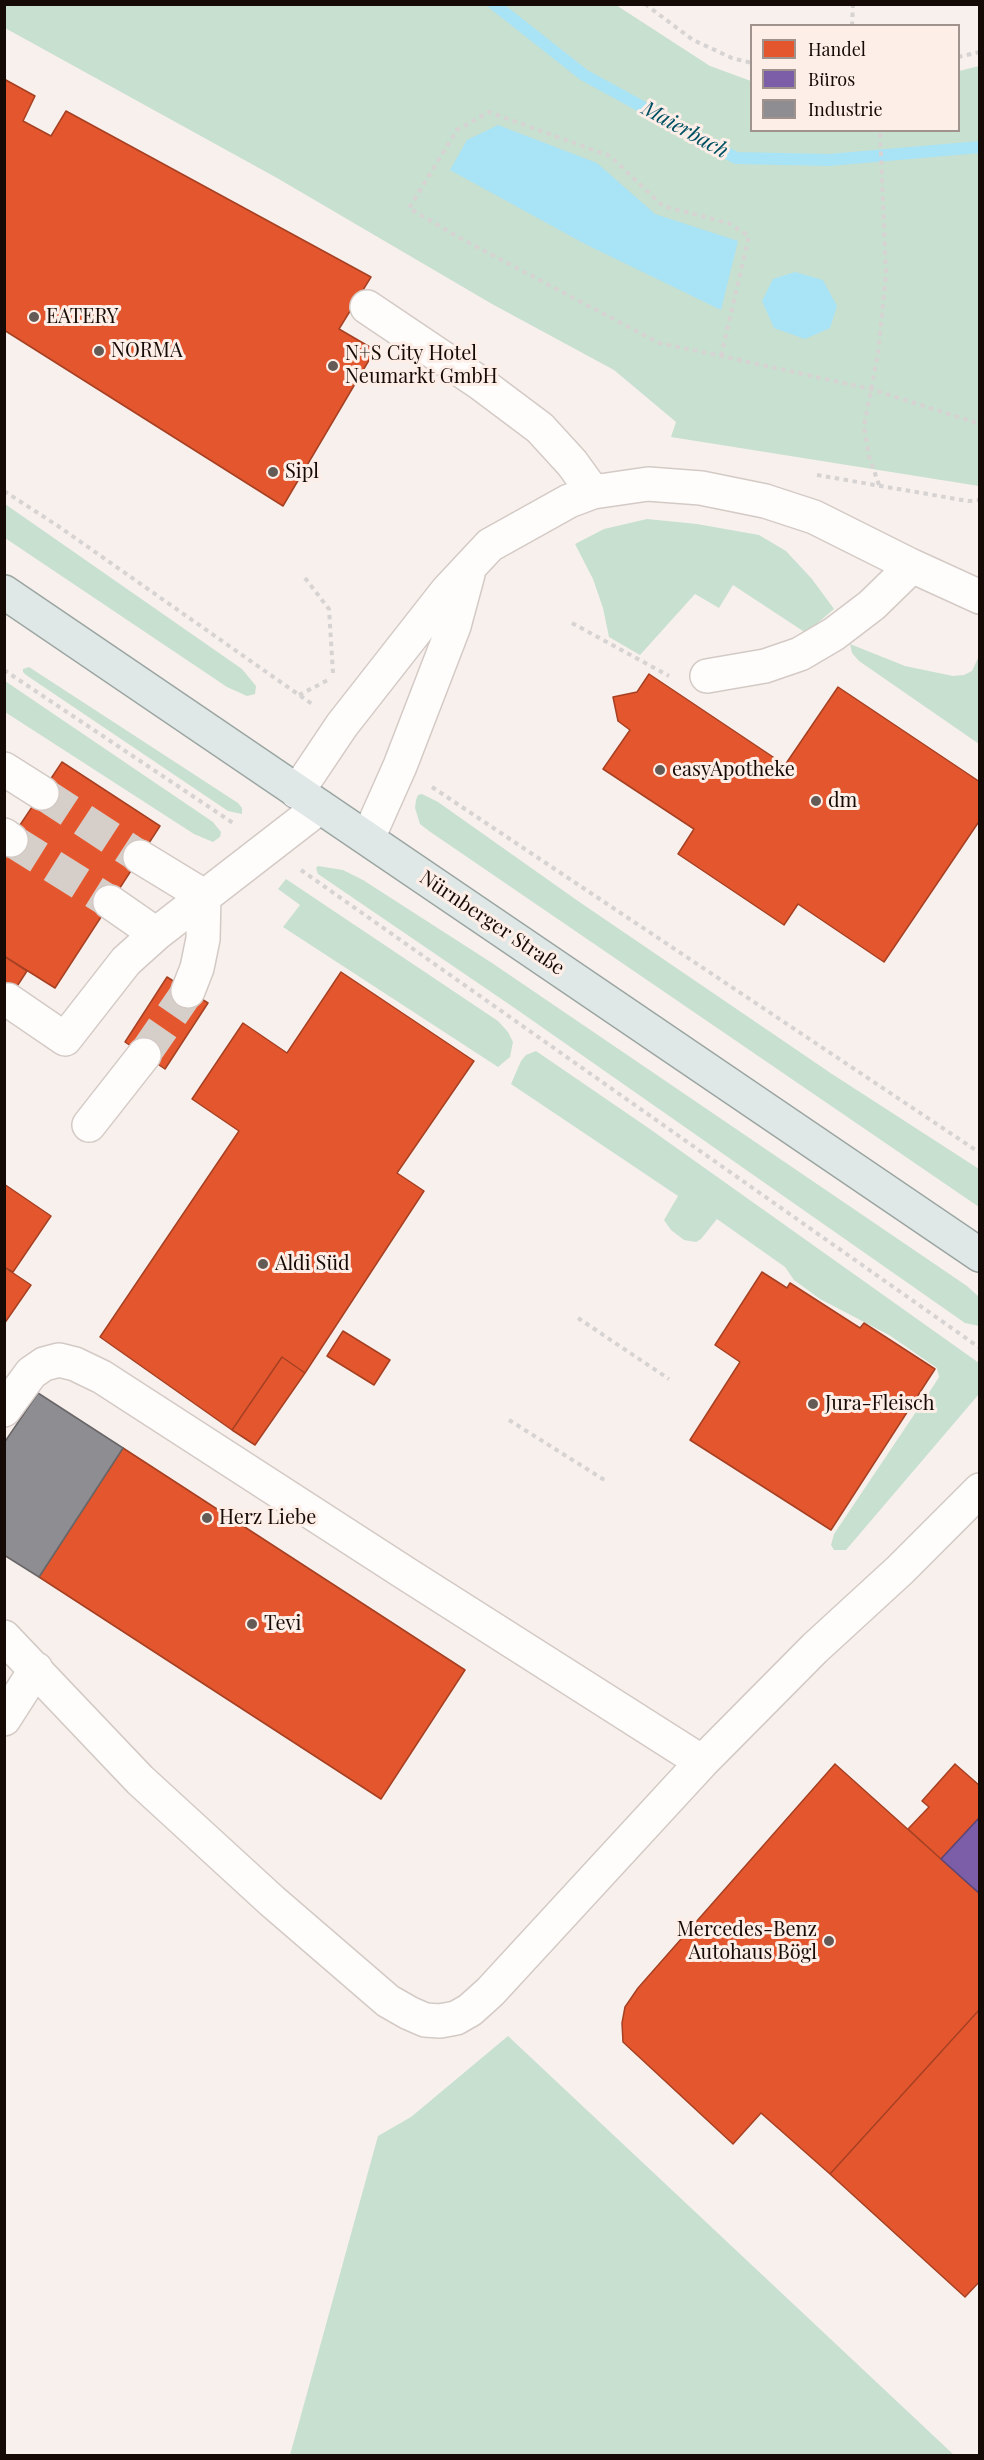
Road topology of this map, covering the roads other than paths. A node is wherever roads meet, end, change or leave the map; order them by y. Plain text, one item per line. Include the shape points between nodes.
1 (367, 307) dead end
2 (593, 492) junction
3 (470, 566) junction
4 (912, 566) junction
5 (4, 592) edge
6 (980, 597) edge
7 (707, 676) dead end
8 (4, 769) edge
9 (42, 793) tunnel mouth
10 (309, 799) junction
11 (368, 838) junction
12 (140, 857) tunnel mouth
13 (204, 897) junction
14 (110, 902) tunnel mouth
15 (156, 934) junction
16 (188, 991) tunnel mouth
17 (8, 999) dead end
18 (144, 1055) tunnel mouth
19 (89, 1125) dead end
20 (980, 1255) edge
21 (4, 1410) edge
22 (980, 1490) edge
23 (4, 1637) edge
24 (36, 1669) junction
25 (4, 1719) edge
26 (702, 1762) junction

1 - 2 lane via 540,428
2 - 3 lane via 517,528 490,545
2 - 4 lane via 648,484 701,488 765,501 814,517
3 - 10 lane via 342,725
3 - 11 lane via 453,626
4 - 6 lane
4 - 7 lane via 872,606 800,654 765,666
5 - 10 main road, Nürnberger Straße
8 - 9 lane
10 - 11 main road, Nürnberger Straße
10 - 13 lane via 268,846
11 - 20 main road, Nürnberger Straße
12 - 13 lane
13 - 15 lane
13 - 16 lane via 203,939
14 - 15 lane
15 - 17 lane via 126,961 65,1039
18 - 19 lane
21 - 26 lane via 32,1373 44,1364 59,1360 102,1377
22 - 26 lane
23 - 24 lane
24 - 25 lane
24 - 26 lane via 140,1780 272,1901 388,2001 424,2020 456,2018 483,1998

